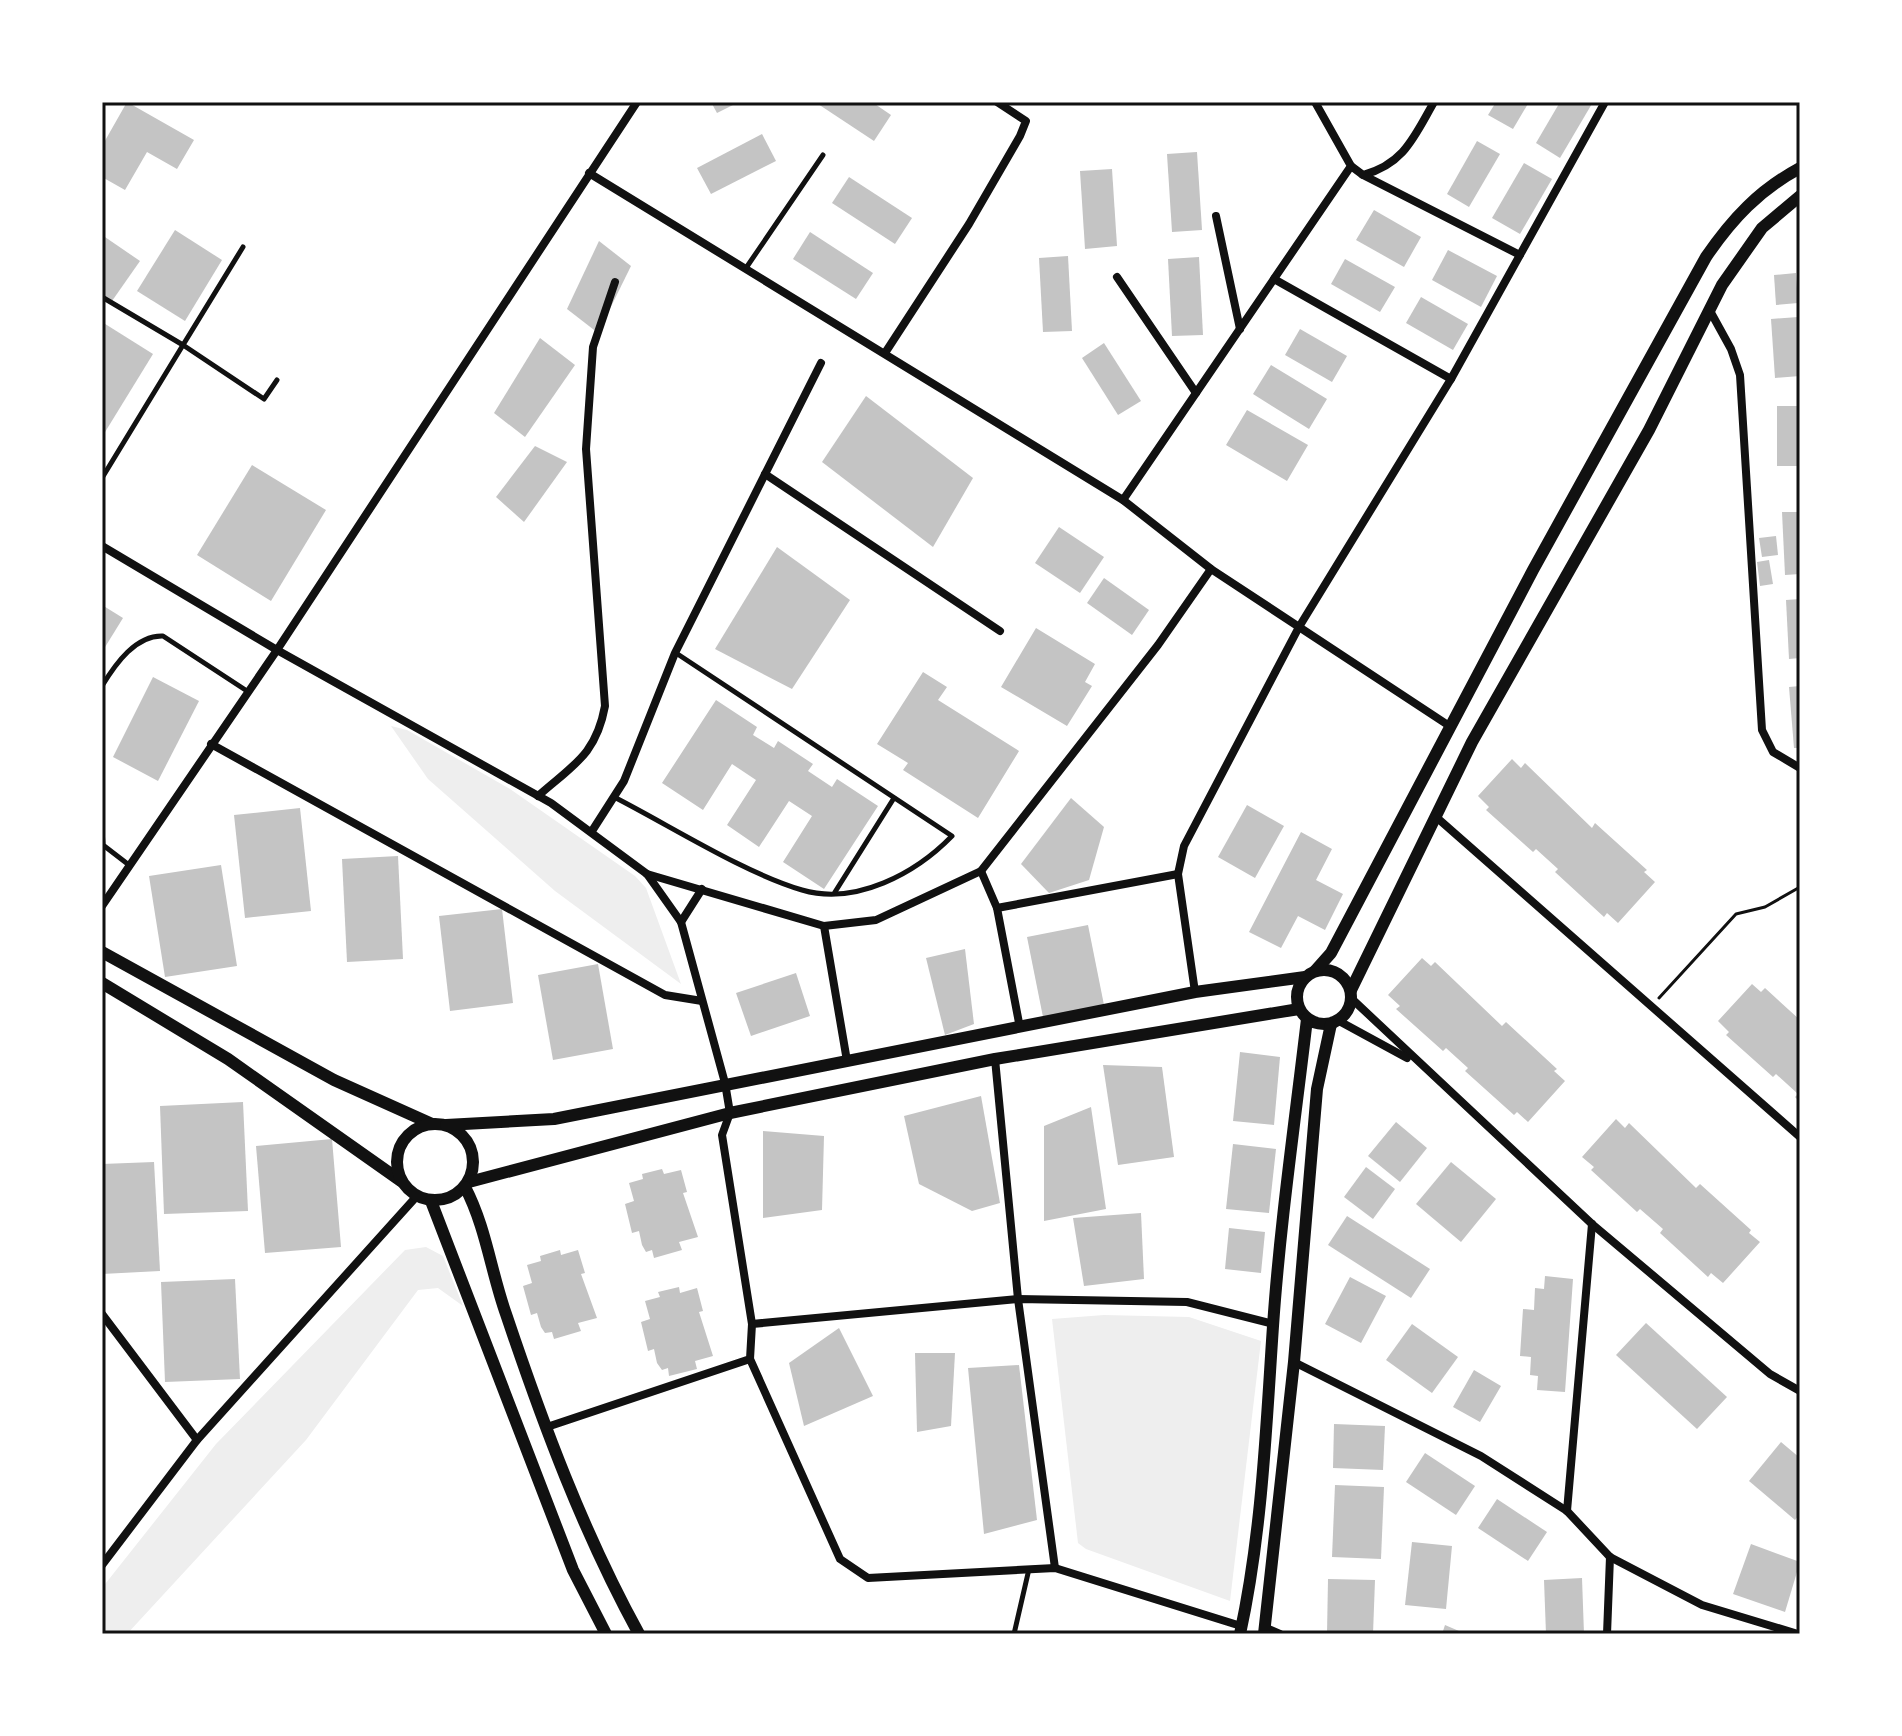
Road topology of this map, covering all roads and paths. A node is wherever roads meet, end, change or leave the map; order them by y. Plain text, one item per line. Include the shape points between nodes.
1 (637, 102) edge
2 (997, 102) edge
3 (1315, 102) edge
4 (1434, 102) edge
5 (1605, 102) edge
6 (823, 155) dead end
7 (1351, 166) junction
8 (1800, 168) edge
9 (589, 173) junction
10 (1363, 175) junction
11 (1800, 196) edge
12 (1216, 216) dead end
13 (243, 247) dead end
14 (1520, 255) junction
15 (746, 269) junction
16 (1117, 277) dead end
17 (1274, 279) junction
18 (615, 282) dead end
19 (102, 297) edge
20 (1709, 309) junction
21 (1240, 329) junction
22 (183, 345) junction
23 (885, 353) junction
24 (821, 363) dead end
25 (1451, 379) junction
26 (277, 380) dead end
27 (1196, 393) junction
28 (765, 474) junction
29 (102, 478) edge
30 (1123, 500) junction
31 (102, 546) edge
32 (1211, 569) junction
33 (1299, 627) junction
34 (1000, 631) dead end
35 (277, 650) junction
36 (675, 653) junction
37 (103, 681) edge
38 (247, 691) junction
39 (1451, 727) junction
40 (211, 744) junction
41 (1800, 768) edge
42 (538, 796) junction
43 (614, 797) junction
44 (894, 798) junction
45 (1435, 816) junction
46 (102, 829) edge
47 (592, 831) junction
48 (129, 865) junction
49 (981, 871) junction
50 (647, 874) junction
51 (1178, 874) junction
52 (1800, 887) edge
53 (702, 889) junction
54 (834, 893) junction
55 (102, 906) edge
56 (997, 908) junction
57 (681, 922) junction
58 (824, 926) junction
59 (102, 952) edge
60 (1310, 974) junction
61 (102, 983) edge
62 (1195, 992) junction
63 (1352, 995) junction
64 (702, 1001) junction
65 (1651, 1006) junction
66 (1303, 1014) junction
67 (1335, 1023) junction
68 (1020, 1028) junction
69 (995, 1059) junction
70 (847, 1061) junction
71 (1415, 1062) junction
72 (725, 1083) junction
73 (730, 1113) junction
74 (432, 1124) junction
75 (446, 1125) junction
76 (1800, 1137) edge
77 (401, 1181) junction
78 (467, 1184) junction
79 (416, 1197) junction
80 (431, 1201) junction
81 (1592, 1224) junction
82 (1018, 1299) junction
83 (102, 1314) edge
84 (752, 1324) junction
85 (1273, 1324) junction
86 (750, 1359) junction
87 (1294, 1362) junction
88 (1800, 1391) edge
89 (547, 1427) junction
90 (197, 1440) junction
91 (1567, 1511) junction
92 (1610, 1557) junction
93 (102, 1565) edge
94 (1055, 1568) junction
95 (1029, 1569) junction
96 (1240, 1630) edge
97 (1265, 1631) edge
98 (606, 1634) edge
99 (639, 1634) edge
100 (1014, 1634) edge
101 (1280, 1634) edge
102 (1607, 1634) edge
103 (1798, 1634) edge

1 - 9 street
2 - 23 street via 1026,121 1020,136
3 - 7 street
4 - 10 street via 1407,149 1386,169
5 - 14 street
6 - 15 lane
7 - 10 street
7 - 17 street
8 - 39 main road via 1763,189 1706,257
9 - 15 street
9 - 35 street
10 - 14 street
11 - 20 main road via 1762,228
12 - 21 street
13 - 22 lane
14 - 25 street
15 - 23 street
16 - 27 street
17 - 21 street
17 - 25 street
18 - 42 street via 593,347 586,449 605,706 589,752
19 - 22 lane
20 - 41 street via 1740,375 1762,730 1773,752
20 - 45 main road via 1649,430
21 - 27 street
22 - 26 lane via 264,399
22 - 29 lane
23 - 30 street
24 - 28 street
25 - 33 street
27 - 30 street
28 - 34 street
28 - 36 street
30 - 32 street
31 - 35 street
32 - 33 street
32 - 49 street
33 - 39 street
33 - 51 street via 1184,846
35 - 38 street
35 - 42 street
36 - 43 street
36 - 44 lane
37 - 38 lane via 148,636 163,636
38 - 40 street
39 - 60 main road via 1331,953
40 - 48 street
40 - 64 street via 665,995
42 - 47 street
43 - 47 street
43 - 54 lane via 803,890
44 - 54 lane
44 - 54 lane via 952,836 929,860 902,875
45 - 63 main road
45 - 65 street
46 - 48 lane via 103,845
47 - 50 street
48 - 55 street
49 - 56 street
49 - 58 street via 876,920
50 - 53 street
50 - 57 street
51 - 56 street
51 - 62 street
52 - 65 path via 1765,907 1736,914
53 - 57 street
53 - 58 street
56 - 68 street
57 - 64 street
58 - 70 street
59 - 74 main road via 334,1080
60 - 62 main road
60 - 63 main road via 1341,975
60 - 66 main road via 1297,993
61 - 77 main road via 228,1059
62 - 68 main road
63 - 67 main road via 1346,1015
63 - 71 street
64 - 72 street
65 - 76 street
66 - 67 main road
66 - 69 main road
66 - 85 main road
67 - 71 street
67 - 87 main road via 1317,1089
68 - 70 main road
69 - 73 main road
69 - 82 street
70 - 72 main road
71 - 81 street
72 - 73 street
72 - 75 main road via 554,1119
73 - 78 main road
73 - 84 street via 722,1135
74 - 75 main road
74 - 77 main road via 401,1144
75 - 78 main road via 471,1148 473,1171
77 - 79 main road
78 - 80 main road via 444,1200
78 - 89 main road via 504,1311
79 - 80 main road
79 - 90 street
80 - 98 main road via 573,1570
81 - 88 street via 1770,1374
81 - 91 street
82 - 84 street
82 - 85 street via 1187,1302
82 - 94 street
83 - 90 street
84 - 86 street
85 - 96 main road via 1268,1421
86 - 89 street
86 - 95 street via 840,1559 868,1578
87 - 91 street via 1481,1456
87 - 97 main road
89 - 99 main road via 570,1495
90 - 93 street
91 - 92 street
92 - 102 street
92 - 103 street via 1702,1605
94 - 95 street
94 - 96 street
95 - 100 lane
97 - 101 street

